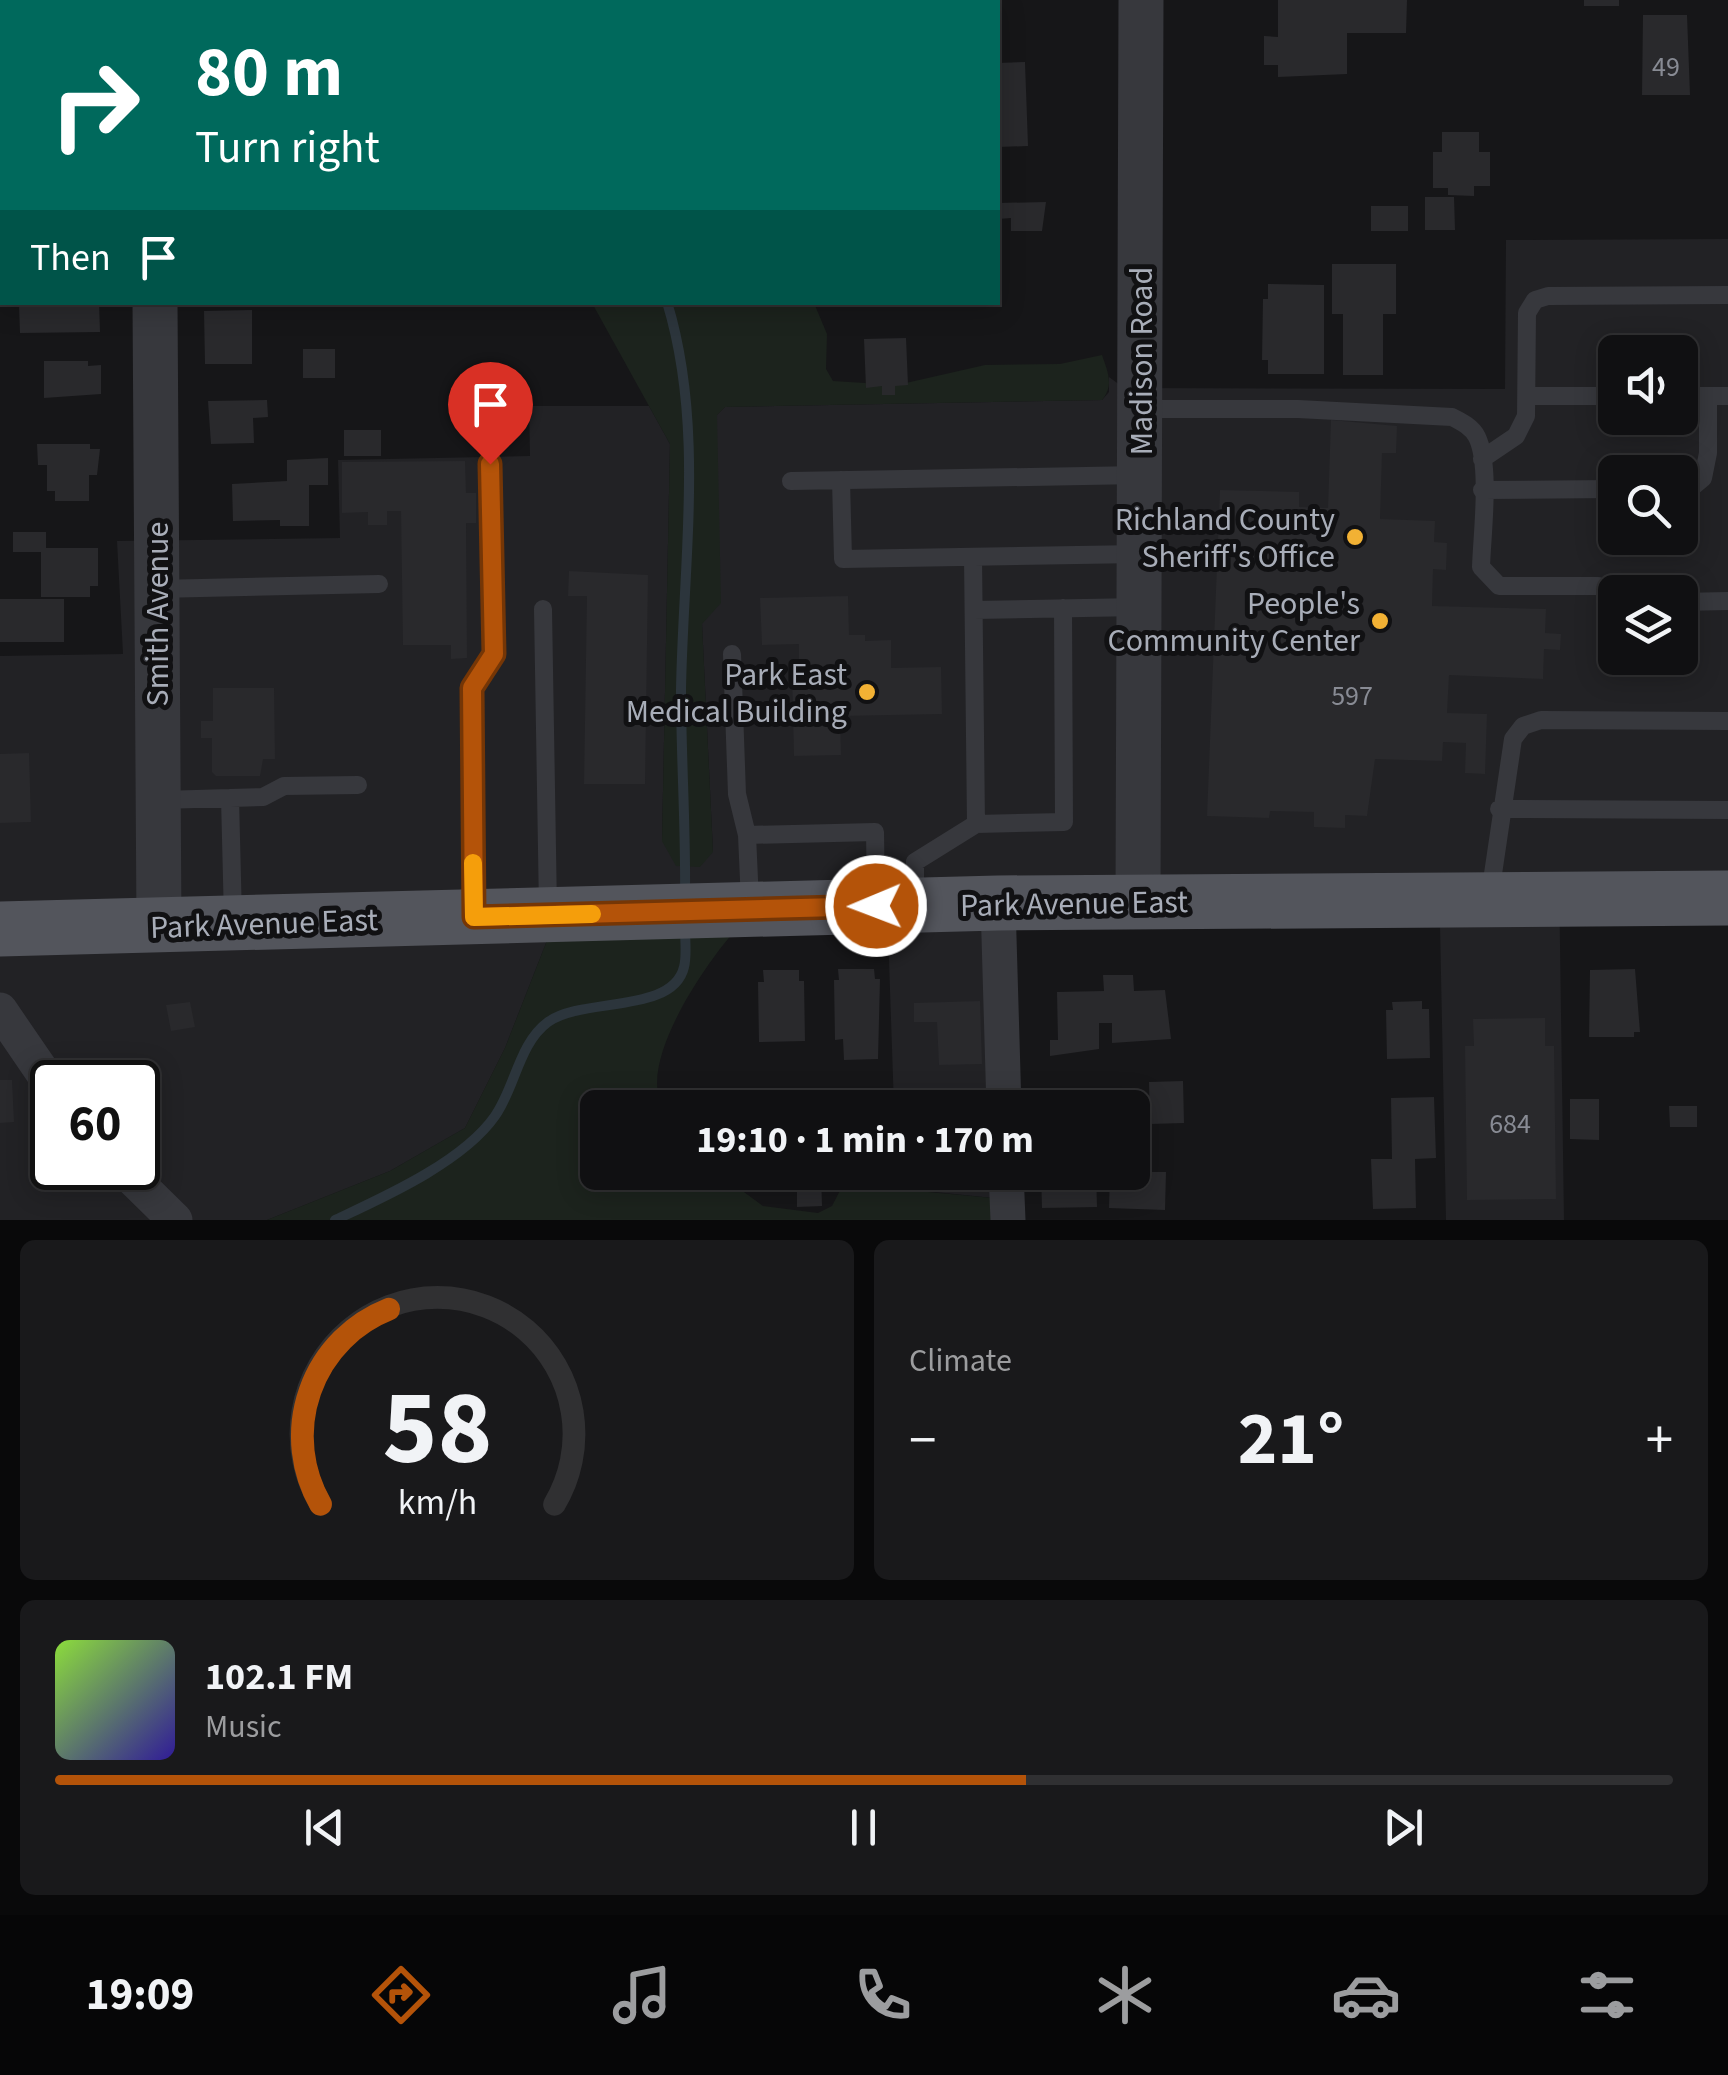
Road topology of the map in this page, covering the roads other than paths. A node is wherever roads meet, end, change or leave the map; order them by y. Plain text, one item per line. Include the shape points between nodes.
1 (1141, 0) edge
2 (1728, 295) edge
3 (155, 305) edge
4 (1528, 396) junction
5 (1598, 396) edge
6 (1698, 396) edge
7 (1708, 396) junction
8 (1728, 396) edge
9 (1141, 409) junction
10 (1482, 458) junction
11 (490, 464) dead end
12 (1140, 475) junction
13 (841, 480) junction
14 (790, 481) dead end
15 (1698, 482) edge
16 (1598, 489) edge
17 (1482, 490) junction
18 (1140, 554) junction
19 (973, 557) junction
20 (380, 584) dead end
21 (1598, 586) edge
22 (157, 589) junction
23 (1728, 601) edge
24 (1698, 602) edge
25 (1139, 607) junction
26 (1063, 608) junction
27 (542, 610) dead end
28 (974, 610) junction
29 (732, 654) dead end
30 (1728, 721) edge
31 (358, 785) dead end
32 (230, 798) junction
33 (158, 800) junction
34 (1499, 809) junction
35 (1728, 810) edge
36 (976, 824) junction
37 (747, 835) junction
38 (1728, 898) edge
39 (1489, 900) junction
40 (1138, 901) junction
41 (998, 904) junction
42 (896, 906) junction
43 (741, 910) junction
44 (548, 915) junction
45 (474, 917) junction
46 (232, 924) junction
47 (159, 926) junction
48 (0, 929) edge
49 (0, 1010) edge
50 (34, 1060) edge
51 (1003, 1090) edge
52 (144, 1190) edge
53 (1007, 1190) edge
54 (175, 1220) edge
55 (1008, 1220) edge

1 - 9 street, Madison Road
2 - 4 lane via 1536,300 1528,313
3 - 22 street, Smith Avenue
4 - 5 lane
4 - 10 lane via 1516,436
6 - 7 lane
7 - 8 lane
7 - 15 lane via 1708,453
9 - 10 lane via 1433,414 1469,426
9 - 12 street, Madison Road
10 - 17 lane
11 - 45 lane via 494,654 472,688
12 - 13 lane
12 - 18 street, Madison Road
13 - 14 lane
13 - 19 lane via 843,559
16 - 17 lane
17 - 21 lane via 1482,567 1488,579 1499,586
18 - 19 lane
18 - 25 street, Madison Road
19 - 28 lane
20 - 22 lane
22 - 33 street, Smith Avenue
23 - 24 lane
25 - 26 lane
25 - 40 street, Madison Road
26 - 28 lane
26 - 36 lane via 1064,822
27 - 44 lane
28 - 36 lane
29 - 37 lane via 737,794
30 - 34 lane via 1540,720 1523,726 1513,739
31 - 32 lane via 284,786 263,797
32 - 33 lane
32 - 46 lane
33 - 47 street, Smith Avenue
34 - 35 lane
34 - 39 lane
36 - 42 lane via 914,862
37 - 42 lane via 875,832
37 - 43 lane
38 - 39 main road, Park Avenue East
39 - 40 main road, Park Avenue East
40 - 41 main road, Park Avenue East
41 - 42 main road, Park Avenue East
41 - 51 street
42 - 43 main road, Park Avenue East
43 - 44 main road, Park Avenue East
44 - 45 main road, Park Avenue East
45 - 46 main road, Park Avenue East
46 - 47 main road, Park Avenue East
47 - 48 main road, Park Avenue East
49 - 50 street
52 - 54 street
53 - 55 street

